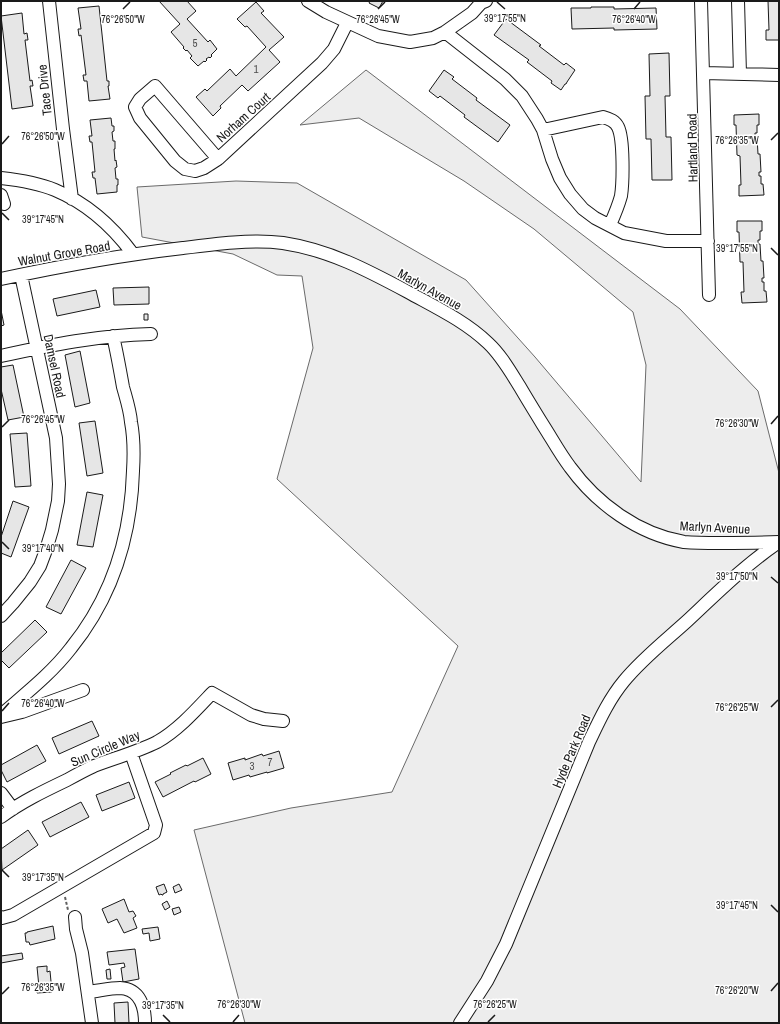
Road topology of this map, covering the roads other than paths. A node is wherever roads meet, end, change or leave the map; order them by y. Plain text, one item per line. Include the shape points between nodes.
1 (49, 1) edge
2 (308, 1) edge
3 (701, 1) edge
4 (738, 1) edge
5 (483, 2) edge
6 (347, 22) junction
7 (445, 32) junction
8 (704, 73) junction
9 (740, 74) junction
10 (779, 75) edge
11 (543, 130) junction
12 (218, 159) junction
13 (1, 178) edge
14 (72, 199) junction
15 (610, 225) junction
16 (708, 241) junction
17 (133, 254) junction
18 (21, 275) junction
19 (1, 279) edge
20 (709, 295) dead end
21 (151, 334) dead end
22 (113, 336) junction
23 (37, 348) junction
24 (1, 356) edge
25 (779, 542) edge
26 (1, 616) edge
27 (83, 690) dead end
28 (1, 716) edge
29 (283, 721) dead end
30 (131, 753) junction
31 (1, 793) edge
32 (13, 809) junction
33 (1, 817) edge
34 (75, 917) road end
35 (2, 918) edge
36 (88, 992) junction
37 (92, 1023) edge
38 (145, 1023) edge
39 (460, 1023) edge

1 - 14 street, Tace Drive
2 - 6 street
3 - 8 street, Hartland Road
4 - 9 street
5 - 7 street
6 - 7 street via 378,36 410,42 433,38
6 - 12 street, Norham Court via 334,49 322,63
7 - 11 street via 515,89
8 - 9 street
8 - 16 street, Hartland Road
9 - 10 street
11 - 15 street via 560,178 570,194 594,218
11 - 15 street via 603,117 609,118 619,128 622,142 621,195
12 - 12 street, Norham Court via 155,86 140,98 135,107 140,118 184,169 194,171
13 - 14 street via 42,186
14 - 17 street via 109,227
15 - 16 street via 624,233 666,241
16 - 20 street, Hartland Road
17 - 18 street, Walnut Grove Road
17 - 25 street, Marlyn Avenue via 248,242 281,243 316,250 355,264 457,319 488,343 509,370 570,468 594,494 623,518 664,537 684,542
18 - 19 street, Walnut Grove Road
18 - 23 street, Damsel Road
21 - 22 street
22 - 23 street
22 - 28 street via 133,443 133,491 119,562 102,603 75,644 50,672
23 - 24 street
23 - 26 street, Damsel Road via 56,438 58,501 40,566
25 - 39 street, Hyde Park Road via 753,560 642,662 613,696 589,742 506,944 487,981
27 - 28 street via 22,712
29 - 30 street, Sun Circle Way via 251,715 212,694 171,732 157,742
30 - 32 street, Sun Circle Way via 94,766
30 - 35 street via 156,825 154,833 13,915
31 - 32 street
32 - 33 street, Sun Circle Way
34 - 36 street
36 - 37 street
36 - 38 street via 120,988 130,990 140,999

